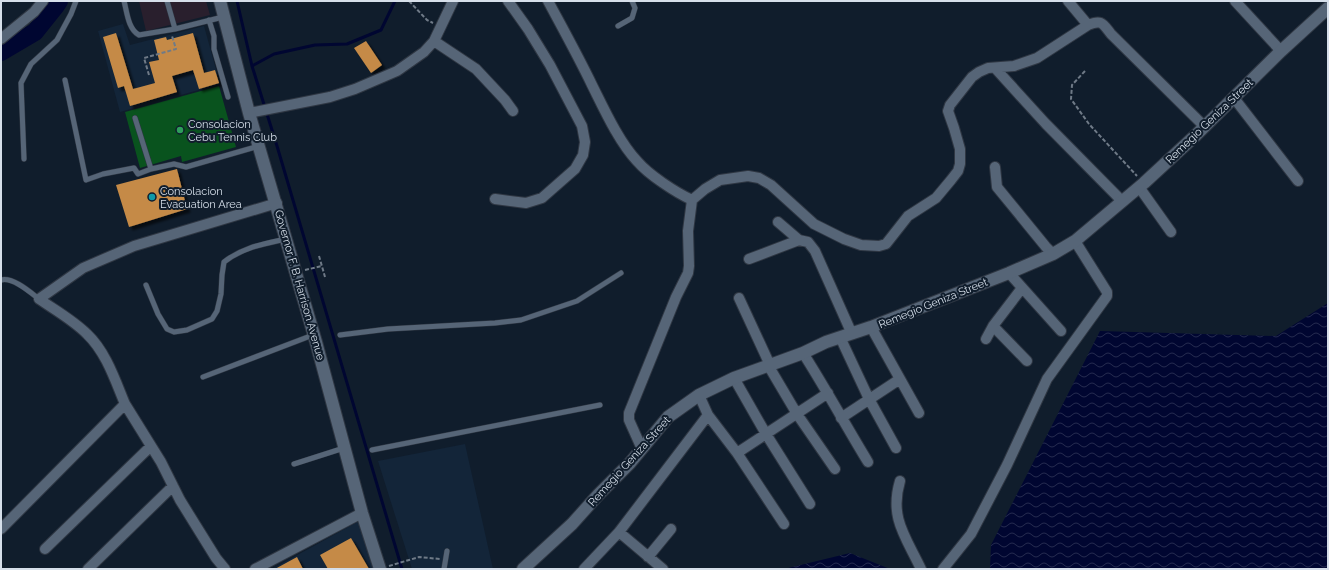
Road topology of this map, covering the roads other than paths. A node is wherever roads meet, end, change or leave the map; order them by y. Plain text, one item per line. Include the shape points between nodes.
1 (43, 1) edge
2 (76, 1) edge
3 (124, 1) edge
4 (167, 1) edge
5 (220, 1) edge
6 (453, 1) edge
7 (508, 1) edge
8 (548, 1) edge
9 (632, 1) edge
10 (1068, 1) edge
11 (1235, 1) edge
12 (1328, 8) edge
13 (224, 17) junction
14 (210, 20) junction
15 (1088, 25) junction
16 (618, 26) dead end
17 (175, 29) junction
18 (1, 39) edge
19 (434, 41) junction
20 (1281, 51) junction
21 (995, 68) junction
22 (65, 80) dead end
23 (228, 97) dead end
24 (1234, 98) junction
25 (513, 111) dead end
26 (249, 113) junction
27 (135, 118) dead end
28 (1205, 127) junction
29 (260, 146) junction
30 (24, 159) dead end
31 (995, 167) dead end
32 (151, 169) junction
33 (1298, 181) dead end
34 (1141, 185) junction
35 (495, 199) dead end
36 (692, 200) junction
37 (1122, 201) junction
38 (277, 203) junction
39 (778, 222) dead end
40 (1171, 232) dead end
41 (286, 239) junction
42 (799, 240) junction
43 (1075, 241) junction
44 (1053, 254) junction
45 (748, 259) dead end
46 (622, 273) dead end
47 (1009, 273) junction
48 (1, 280) edge
49 (146, 285) dead end
50 (1022, 288) junction
51 (739, 298) dead end
52 (39, 299) junction
53 (992, 326) junction
54 (871, 327) junction
55 (1061, 331) dead end
56 (852, 334) junction
57 (313, 335) junction
58 (340, 335) dead end
59 (840, 337) junction
60 (986, 339) dead end
61 (803, 353) junction
62 (1027, 361) dead end
63 (769, 365) junction
64 (203, 377) dead end
65 (734, 378) junction
66 (900, 379) junction
67 (828, 393) junction
68 (699, 395) junction
69 (870, 399) junction
70 (125, 404) junction
71 (600, 405) dead end
72 (919, 413) dead end
73 (797, 414) junction
74 (708, 415) junction
75 (841, 418) junction
76 (766, 434) junction
77 (152, 446) junction
78 (345, 448) junction
79 (896, 448) dead end
80 (642, 449) junction
81 (372, 450) dead end
82 (737, 453) junction
83 (868, 462) dead end
84 (294, 464) dead end
85 (834, 469) dead end
86 (900, 481) dead end
87 (173, 486) junction
88 (810, 504) dead end
89 (362, 513) junction
90 (784, 524) dead end
91 (671, 528) dead end
92 (1, 529) edge
93 (619, 532) junction
94 (45, 549) dead end
95 (448, 551) dead end
96 (648, 557) junction
97 (590, 567) edge
98 (382, 568) edge
99 (88, 569) edge
100 (225, 569) edge
101 (255, 569) edge
102 (444, 569) edge
103 (523, 569) edge
104 (663, 569) edge
105 (921, 569) edge
106 (943, 569) edge

1 - 18 street via 34,12
2 - 30 lane via 57,40 31,64 21,83
3 - 17 lane via 131,28 139,35
4 - 17 lane
5 - 13 street, Governor F. B. Harrison Avenue
6 - 19 street
7 - 35 street via 550,65 582,126 585,142 583,155 575,169 542,198 526,203
8 - 36 street via 572,43 611,123 628,150 648,171 679,194
9 - 16 lane via 635,8 632,18
10 - 15 street
11 - 20 street
12 - 20 street, Remegio Geniza Street
13 - 14 lane
13 - 26 street, Governor F. B. Harrison Avenue
14 - 17 lane
14 - 23 lane via 214,49
15 - 21 street via 1038,58 1014,66
15 - 28 street via 1095,22 1102,24
19 - 25 street via 476,69
19 - 26 street via 424,52 397,71 355,89 330,97
20 - 24 street, Remegio Geniza Street
21 - 36 street via 988,68 972,77 950,105 948,111 960,149 958,171 936,198 908,216 886,244 862,245 814,224 771,185 759,178 748,176 720,180
21 - 37 street
22 - 32 lane via 86,180 134,168 138,174
24 - 28 street, Remegio Geniza Street
24 - 33 street
26 - 29 street, Governor F. B. Harrison Avenue
27 - 32 lane
28 - 34 street, Remegio Geniza Street
29 - 32 lane via 186,167 174,164
29 - 38 street, Governor F. B. Harrison Avenue
31 - 44 street via 997,187
34 - 37 street, Remegio Geniza Street
34 - 40 street
36 - 80 street via 688,231 688,273 629,413 629,420
37 - 43 street, Remegio Geniza Street
38 - 41 street, Governor F. B. Harrison Avenue
38 - 52 street via 134,246 83,268
39 - 42 street
41 - 49 lane via 249,248 224,262 217,311 212,319 187,330 174,332 167,329
41 - 57 street, Governor F. B. Harrison Avenue
42 - 45 street
42 - 56 street via 808,242 816,251
43 - 44 street, Remegio Geniza Street
43 - 106 street via 1107,292 1107,296 1047,379 971,534
44 - 47 street, Remegio Geniza Street
46 - 58 lane via 577,301 521,320
47 - 50 street
47 - 54 street, Remegio Geniza Street
48 - 52 lane via 19,285
50 - 53 street
50 - 55 street
51 - 63 street
52 - 70 street via 87,334 109,367
53 - 60 street
53 - 62 street
54 - 56 street, Remegio Geniza Street
54 - 66 street
56 - 59 street, Remegio Geniza Street
57 - 64 lane
57 - 78 street, Governor F. B. Harrison Avenue
59 - 61 street, Remegio Geniza Street
59 - 69 street
61 - 63 street, Remegio Geniza Street
61 - 67 street
63 - 65 street, Remegio Geniza Street
63 - 73 street
65 - 68 street, Remegio Geniza Street
65 - 76 street
66 - 69 street
66 - 72 street
67 - 73 street
67 - 75 street
68 - 74 street
68 - 80 street, Remegio Geniza Street via 668,417
69 - 75 street
69 - 79 street
70 - 77 street
70 - 92 street
71 - 81 lane
73 - 76 street
73 - 85 street
74 - 82 street
74 - 93 street
75 - 83 street
76 - 82 street
76 - 88 street
77 - 87 street
77 - 94 street
78 - 84 lane
78 - 89 street, Governor F. B. Harrison Avenue
80 - 103 street, Remegio Geniza Street via 572,524
82 - 90 street
86 - 105 street via 896,495 897,516
87 - 99 street
87 - 100 street via 196,527
89 - 98 street, Governor F. B. Harrison Avenue
89 - 101 street
91 - 96 street
93 - 96 street
93 - 97 street
95 - 102 lane
96 - 104 street

